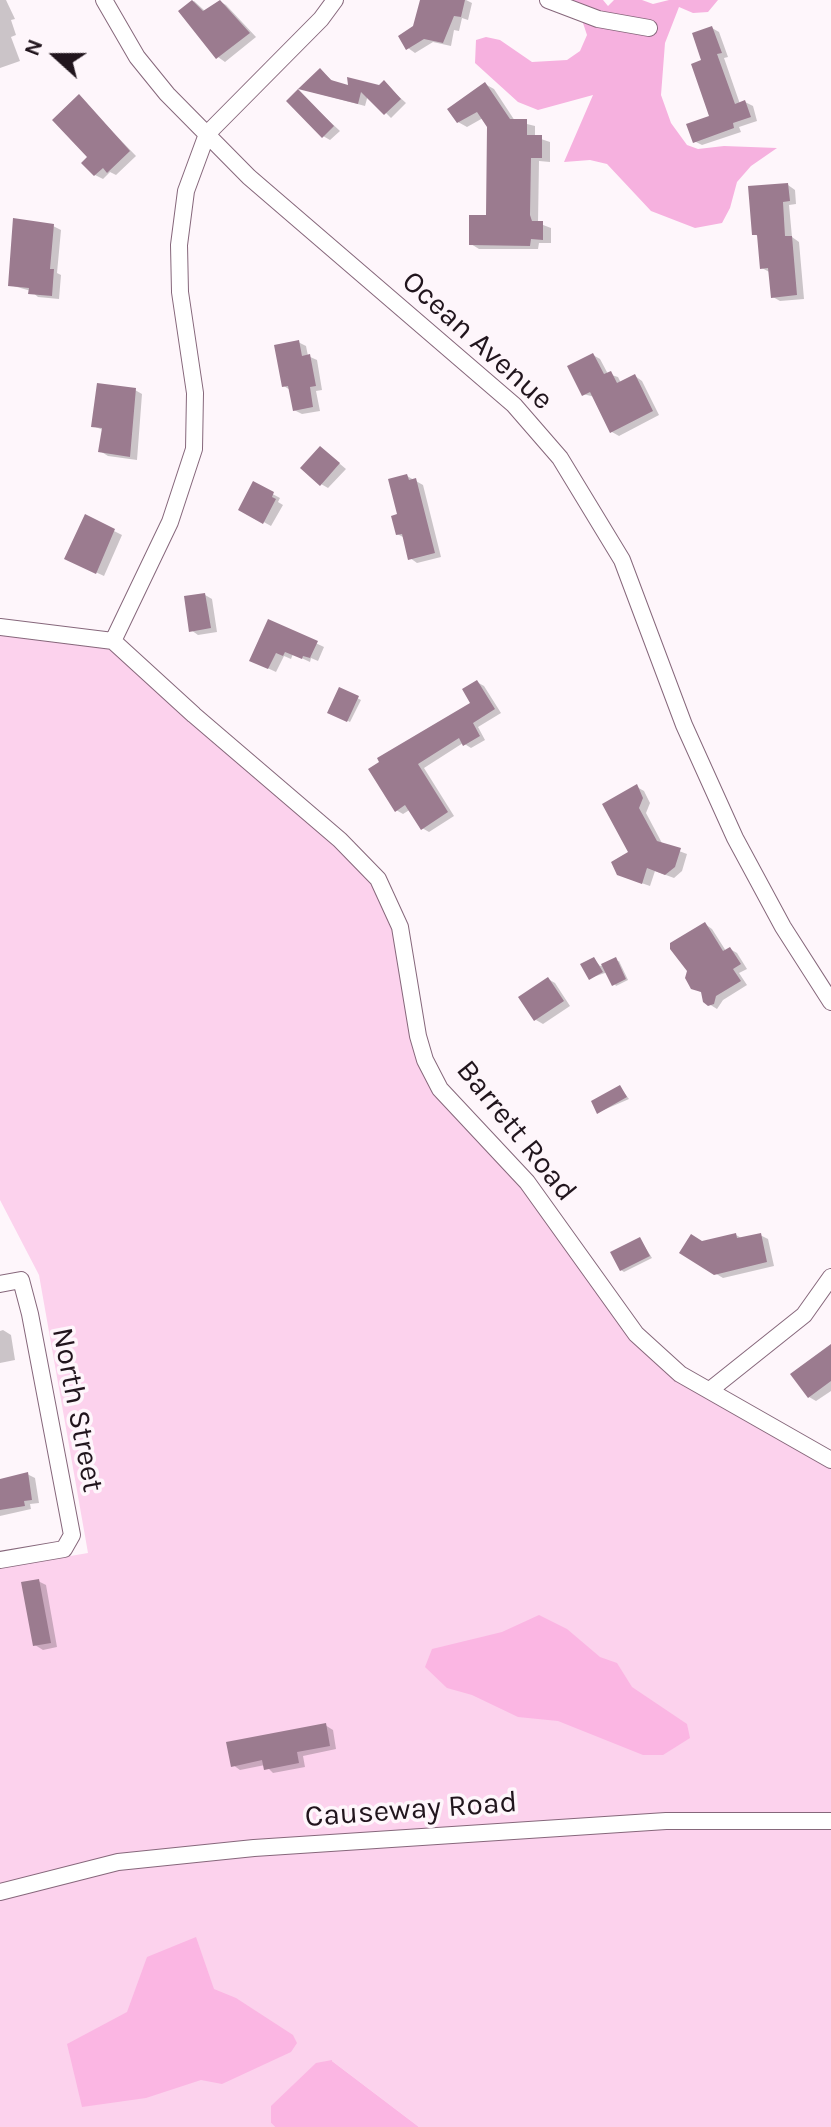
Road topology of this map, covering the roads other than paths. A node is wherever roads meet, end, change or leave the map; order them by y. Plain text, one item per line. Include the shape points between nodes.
1 (104, 0) edge
2 (335, 0) edge
3 (548, 0) edge
4 (649, 28) dead end
5 (207, 134) junction
6 (0, 627) edge
7 (113, 641) junction
8 (831, 1002) edge
9 (831, 1277) edge
10 (0, 1284) edge
11 (710, 1390) junction
12 (831, 1460) edge
13 (0, 1560) edge
14 (831, 1821) edge
15 (0, 1892) edge

1 - 5 street, Ocean Avenue via 137,57
2 - 5 street
3 - 4 street via 598,19
5 - 7 street via 186,191 179,245 180,292 195,393 194,449 170,522
5 - 8 street, Ocean Avenue via 312,234 514,405 560,458 622,560 684,725 735,838
6 - 7 street
7 - 11 street, Barrett Road via 378,879 400,927 418,1036 440,1089 527,1182 636,1334 680,1374
9 - 11 street via 804,1315
10 - 13 street, North Street via 21,1280 72,1535 64,1549
11 - 12 street, Barrett Road
14 - 15 street, Causeway Road via 666,1821 254,1848 118,1862

